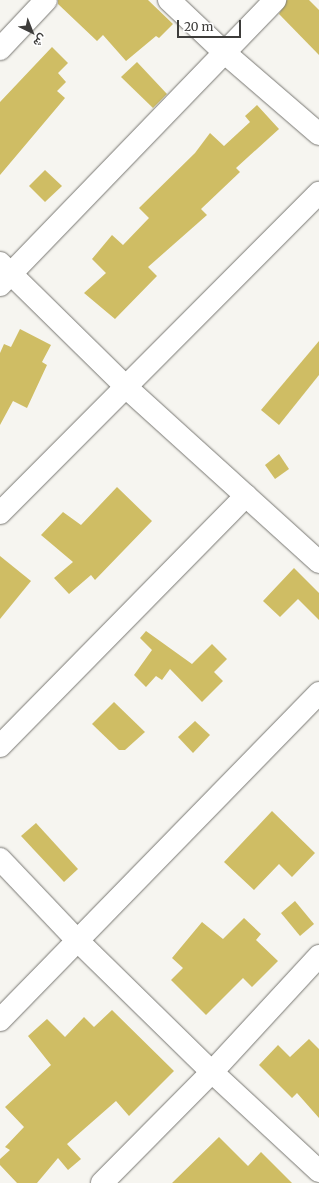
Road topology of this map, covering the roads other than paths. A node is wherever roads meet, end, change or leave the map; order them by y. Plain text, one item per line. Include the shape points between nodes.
1 (46, 0) edge
2 (169, 0) edge
3 (275, 0) edge
4 (0, 49) edge
5 (225, 53) junction
6 (319, 134) edge
7 (319, 193) edge
8 (4, 274) edge
9 (127, 388) junction
10 (246, 496) junction
11 (0, 513) edge
12 (319, 562) edge
13 (319, 693) edge
14 (0, 746) edge
15 (0, 859) edge
16 (77, 940) junction
17 (319, 956) edge
18 (0, 1020) edge
19 (212, 1072) junction
20 (319, 1171) edge
21 (102, 1183) edge

1 - 4 street
2 - 5 street
3 - 5 street
5 - 6 street
5 - 8 street
7 - 9 street
8 - 9 street
9 - 10 street
9 - 11 street
10 - 12 street
10 - 14 street
13 - 16 street
15 - 16 street
16 - 18 street
16 - 19 street
17 - 19 street
19 - 20 street
19 - 21 street

